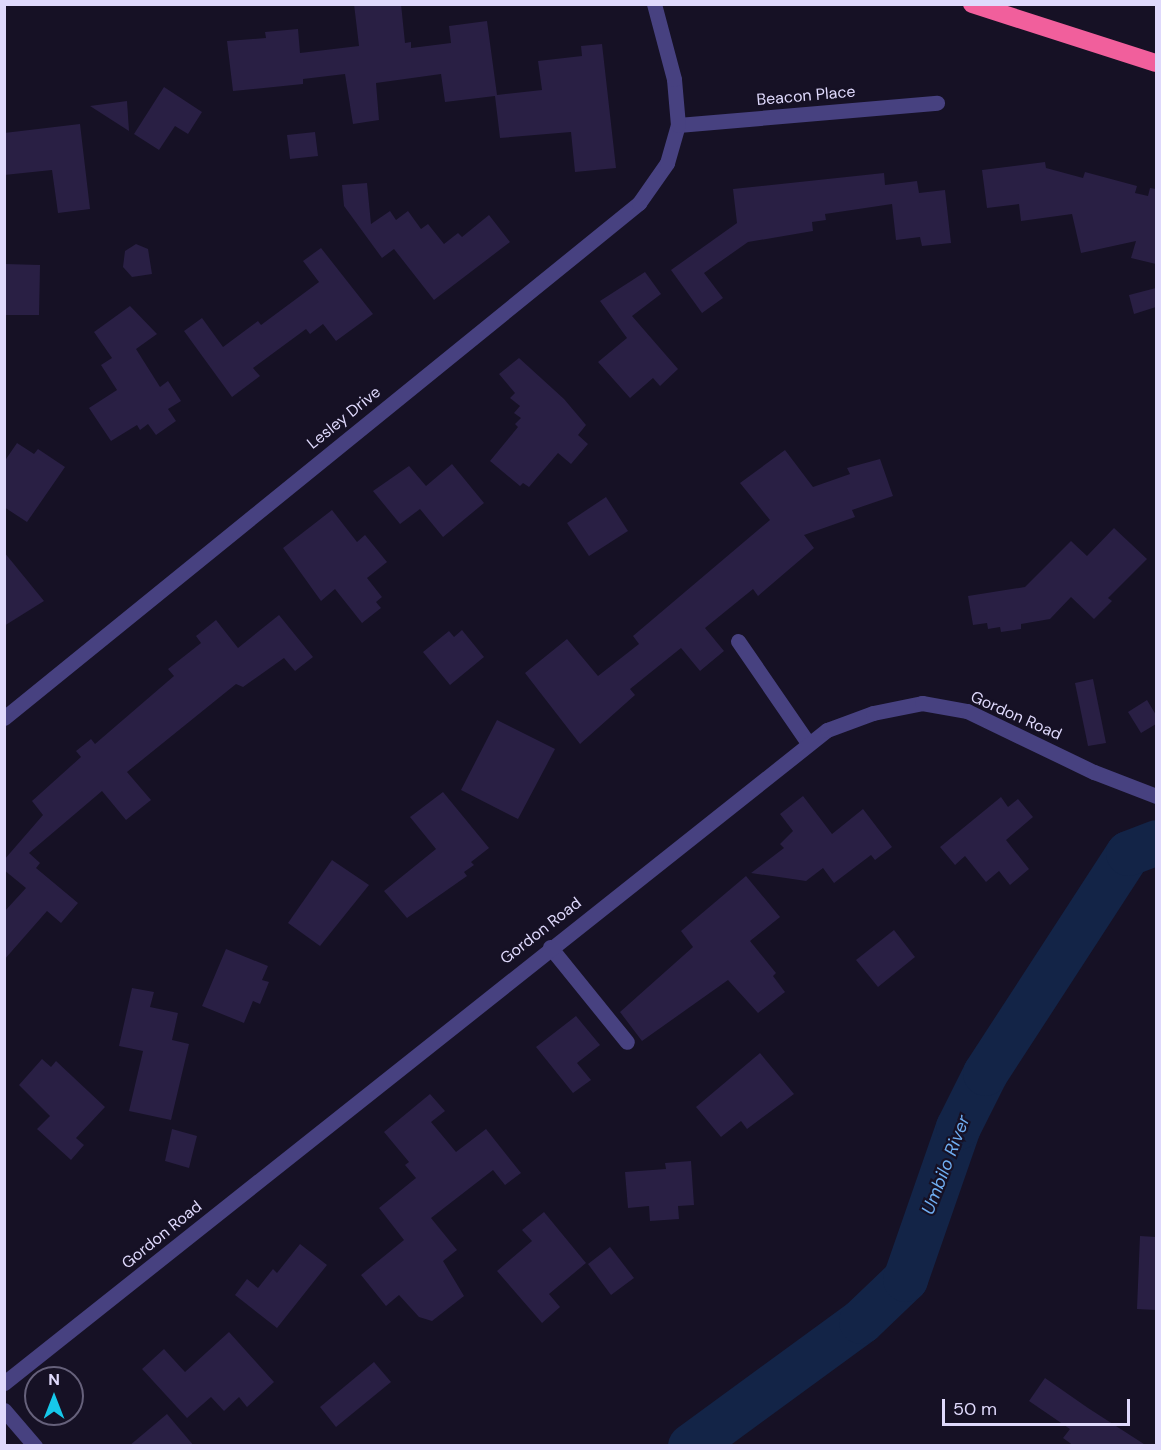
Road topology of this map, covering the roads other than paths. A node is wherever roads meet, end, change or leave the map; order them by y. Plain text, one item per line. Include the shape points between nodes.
1 (654, 4) edge
2 (972, 4) edge
3 (1156, 63) edge
4 (938, 103) dead end
5 (678, 125) junction
6 (738, 641) dead end
7 (4, 718) edge
8 (808, 743) junction
9 (1156, 796) edge
10 (550, 947) junction
11 (627, 1042) dead end
12 (4, 1383) edge
13 (4, 1410) edge
14 (35, 1446) edge

1 - 5 street, Lesley Drive via 674,79
2 - 3 highway
4 - 5 street, Beacon Place
5 - 7 street, Lesley Drive via 668,163 639,202
6 - 8 street
8 - 9 street, Gordon Road via 827,730 873,713 922,703 967,711 1094,772
8 - 10 street, Gordon Road
10 - 11 street
10 - 12 street, Gordon Road
13 - 14 street

